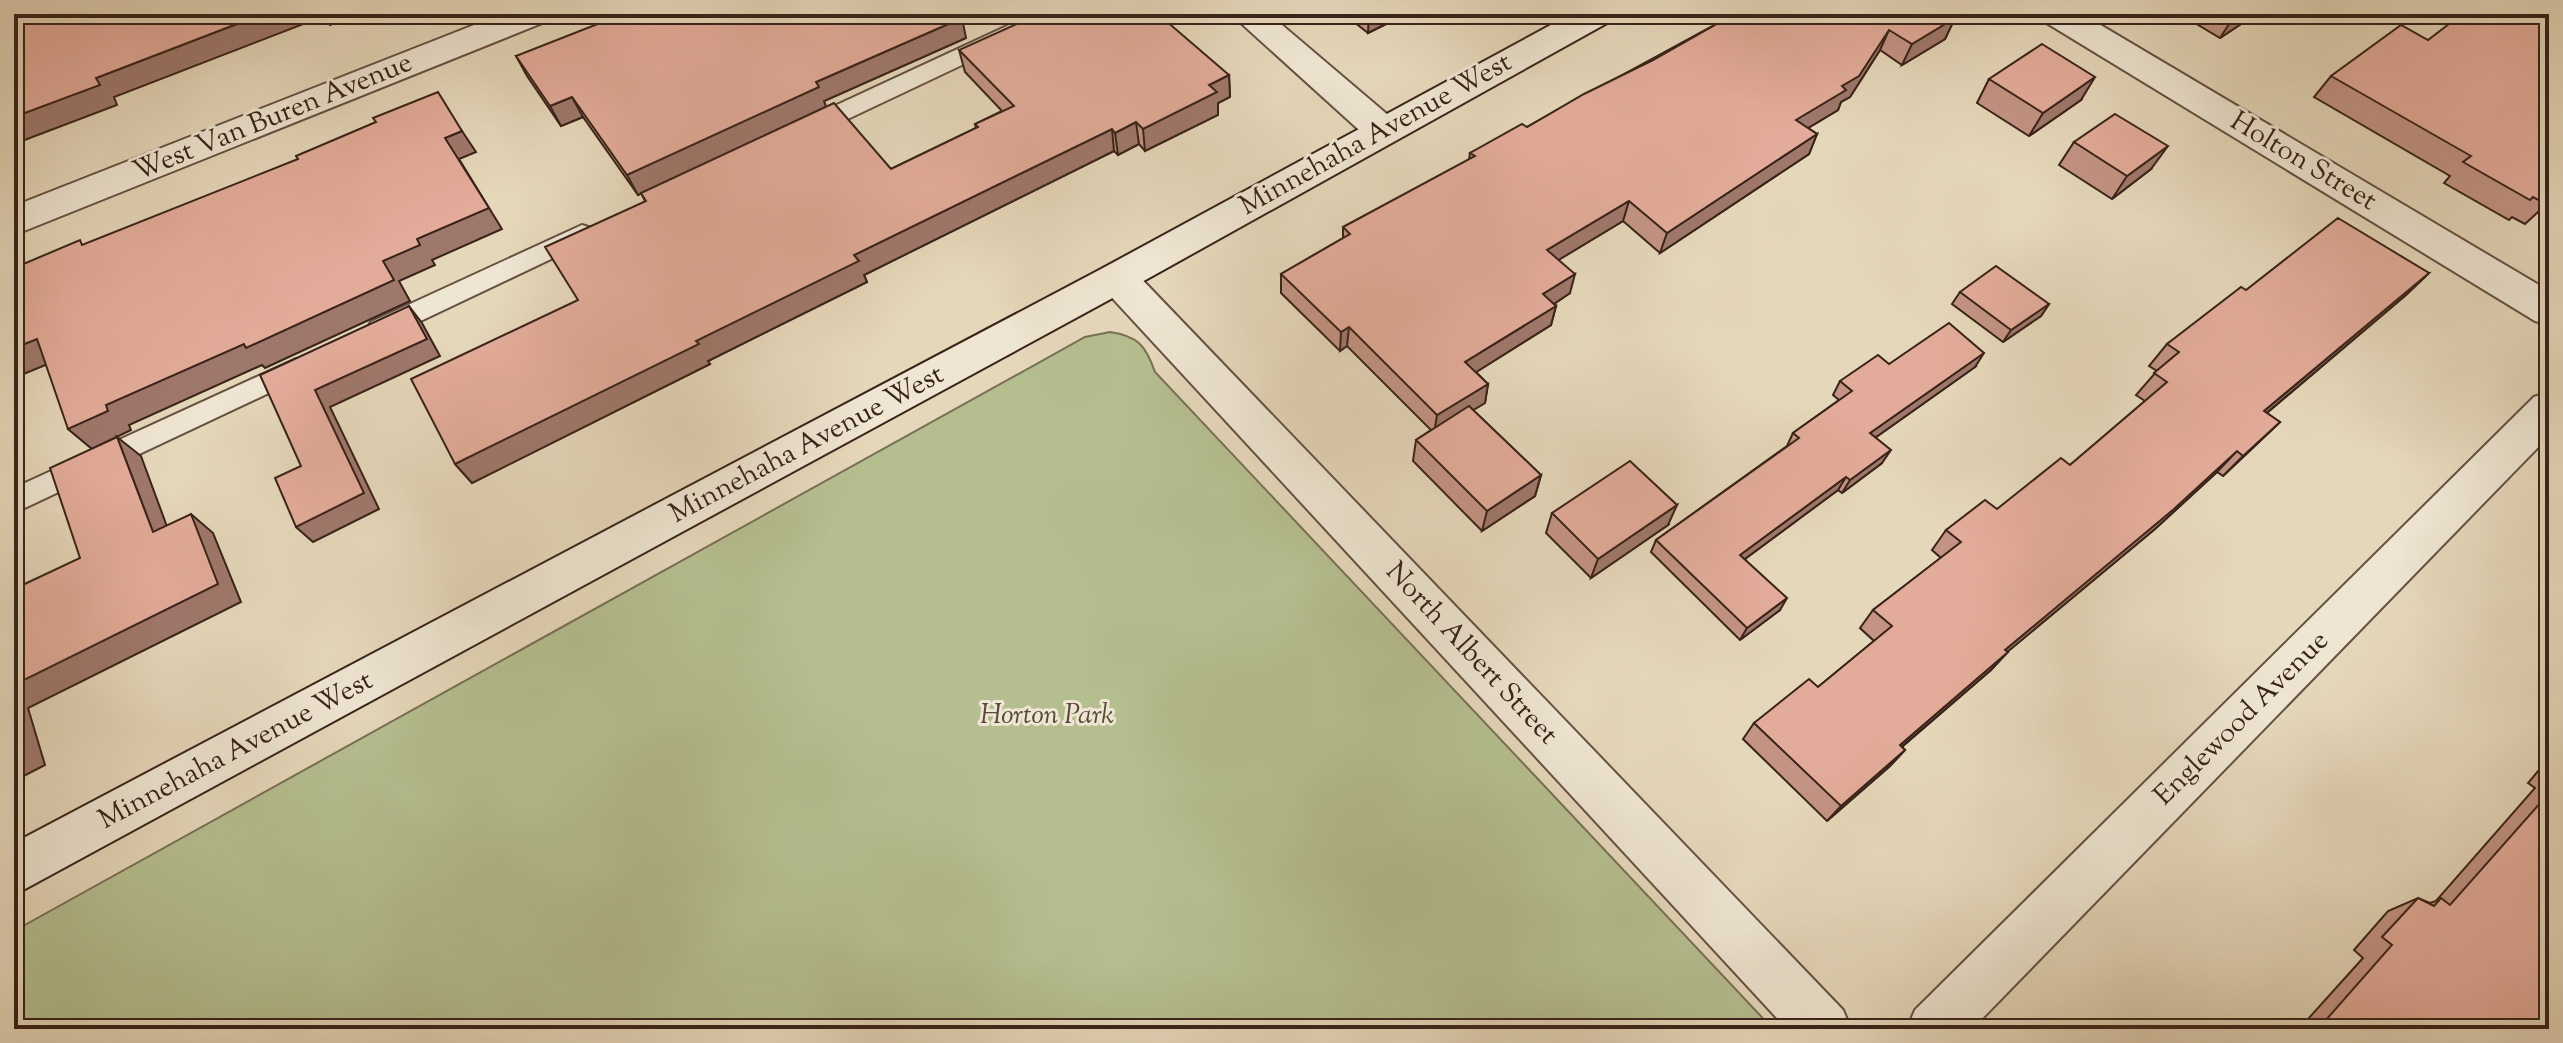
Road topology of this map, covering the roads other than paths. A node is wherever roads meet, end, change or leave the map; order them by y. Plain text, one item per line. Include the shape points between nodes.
1 (533, 14) edge
2 (1051, 14) edge
3 (1248, 14) edge
4 (1597, 14) edge
5 (2057, 14) edge
6 (1382, 130) junction
7 (792, 136) edge
8 (14, 221) edge
9 (605, 224) edge
10 (1117, 278) junction
11 (2549, 310) edge
12 (360, 339) edge
13 (317, 359) edge
14 (2549, 409) edge
15 (14, 501) edge
16 (14, 870) edge
17 (1824, 1029) edge
18 (1934, 1029) edge

1 - 8 street, West Van Buren Avenue
2 - 7 lane
3 - 6 street
4 - 6 street, Minnehaha Avenue West
5 - 11 street, Holton Street
6 - 10 street, Minnehaha Avenue West
9 - 12 lane
10 - 16 street, Minnehaha Avenue West
10 - 17 street, North Albert Street
13 - 15 lane
14 - 18 street, Englewood Avenue

